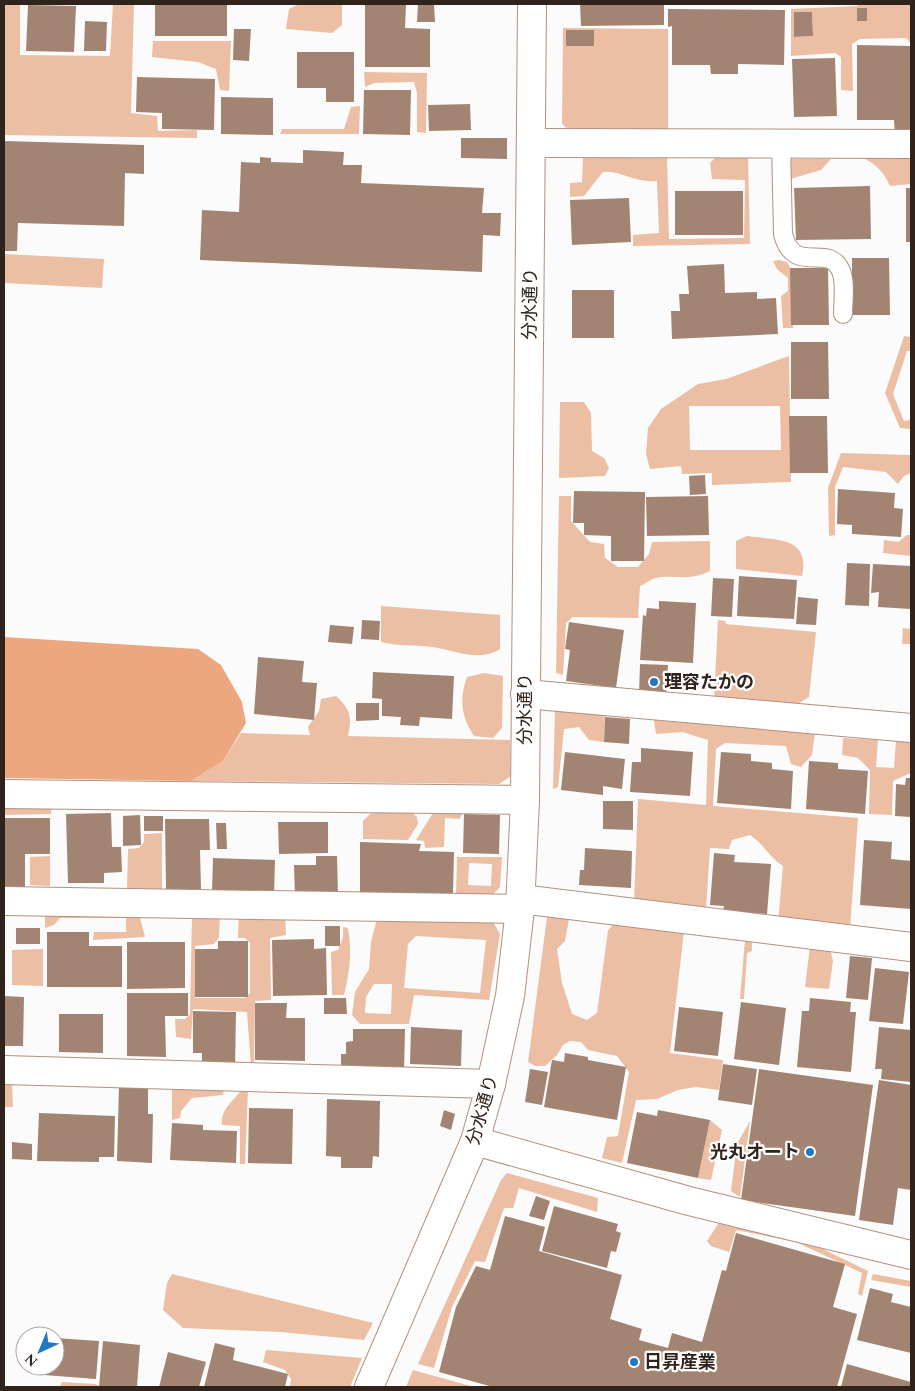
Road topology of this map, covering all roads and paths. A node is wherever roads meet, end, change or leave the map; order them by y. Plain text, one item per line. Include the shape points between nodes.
1 (532, 4) edge
2 (532, 143) junction
3 (781, 144) junction
4 (911, 144) edge
5 (843, 314) dead end
6 (525, 694) junction
7 (911, 728) edge
8 (4, 794) edge
9 (525, 800) junction
10 (4, 901) edge
11 (520, 904) junction
12 (911, 948) edge
13 (4, 1070) edge
14 (491, 1084) junction
15 (475, 1141) junction
16 (911, 1255) edge
17 (369, 1387) edge

1 - 2 street, 分水通り
2 - 3 street
2 - 6 street, 分水通り
3 - 4 street
3 - 5 lane via 786,245 801,258 823,257 834,262 841,271 843,282
6 - 7 street
6 - 9 street, 分水通り
8 - 9 street
9 - 11 street, 分水通り
10 - 11 street
11 - 12 street
11 - 14 street, 分水通り via 510,996
13 - 14 street
14 - 15 street, 分水通り
15 - 16 street via 689,1201
15 - 17 street, 分水通り

